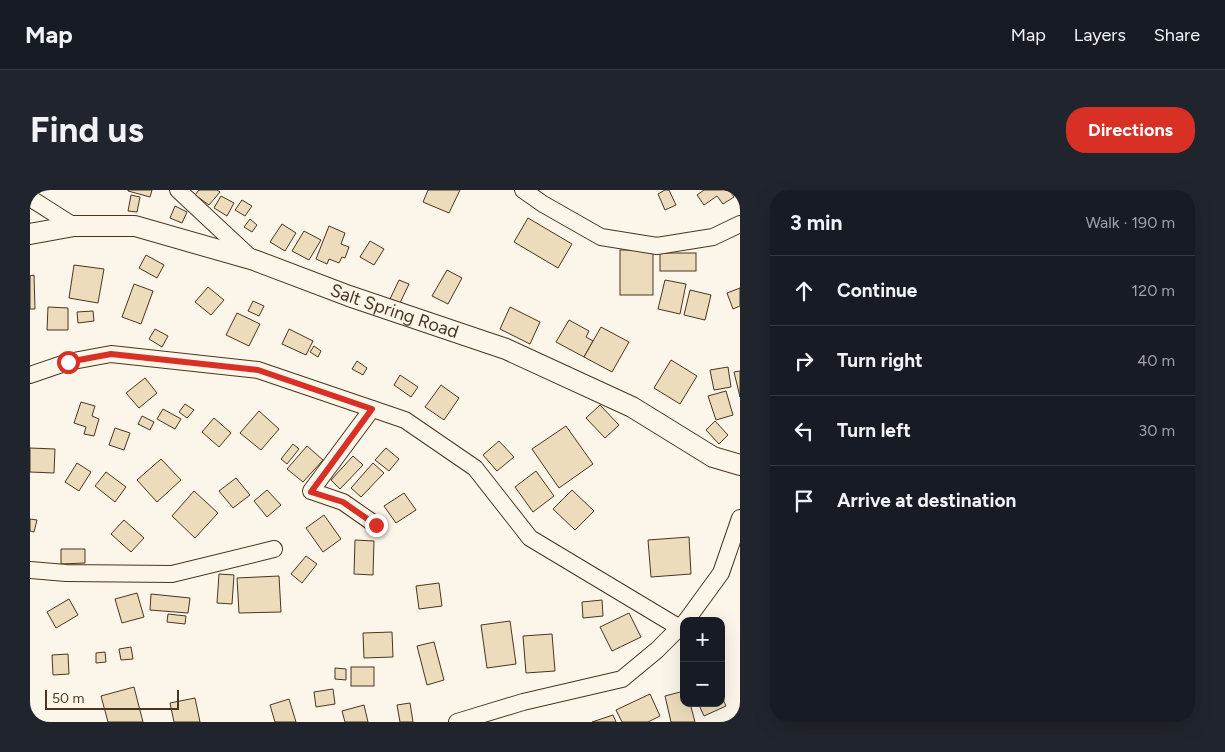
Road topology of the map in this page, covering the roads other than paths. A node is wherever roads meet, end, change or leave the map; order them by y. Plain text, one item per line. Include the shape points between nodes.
1 (178, 190) edge
2 (523, 190) edge
3 (30, 198) edge
4 (740, 224) edge
5 (74, 226) junction
6 (30, 234) edge
7 (254, 260) junction
8 (30, 375) edge
9 (372, 409) junction
10 (740, 465) edge
11 (740, 518) edge
12 (376, 525) dead end
13 (274, 549) dead end
14 (30, 570) edge
15 (688, 617) edge
16 (680, 622) edge
17 (680, 627) edge
18 (457, 722) edge

1 - 7 street
2 - 4 street via 601,237 657,246 713,237
3 - 5 street
5 - 6 street, Salt Spring Road
5 - 7 street, Salt Spring Road via 136,226
7 - 10 street, Salt Spring Road via 506,349 632,407 713,457
8 - 9 street via 68,362 111,354 258,370
9 - 12 street via 311,492 343,502
9 - 16 street via 405,420 475,468 530,538
11 - 15 street via 721,573
13 - 14 street via 172,574 66,574
17 - 18 street via 622,679 523,702

